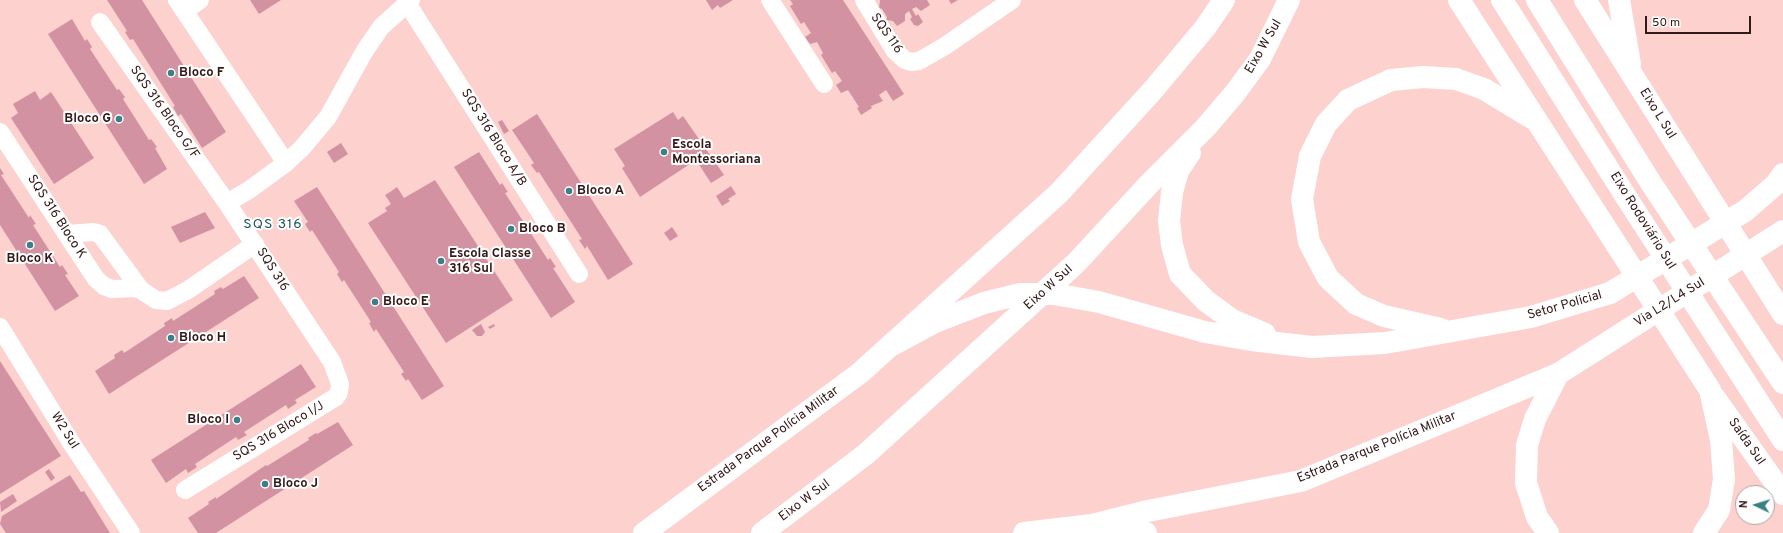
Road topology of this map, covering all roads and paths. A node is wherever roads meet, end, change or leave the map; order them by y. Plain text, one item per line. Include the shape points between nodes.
1 (200, 0) edge
2 (770, 0) edge
3 (864, 0) edge
4 (1012, 0) edge
5 (1224, 0) edge
6 (1289, 0) edge
7 (1459, 0) edge
8 (1502, 0) edge
9 (1537, 0) edge
10 (1585, 0) edge
11 (1619, 0) edge
12 (409, 1) edge
13 (181, 5) edge
14 (100, 22) dead end
15 (1631, 73) junction
16 (824, 84) dead end
17 (1536, 120) junction
18 (1206, 127) junction
19 (0, 132) edge
20 (286, 163) junction
21 (1783, 174) edge
22 (227, 203) junction
23 (1783, 231) edge
24 (67, 234) junction
25 (255, 244) junction
26 (579, 274) dead end
27 (141, 290) junction
28 (1783, 314) edge
29 (0, 327) edge
30 (1452, 332) junction
31 (892, 345) junction
32 (1312, 347) junction
33 (328, 357) joint
34 (1558, 374) junction
35 (1783, 383) edge
36 (1710, 390) junction
37 (1783, 440) edge
38 (185, 490) dead end
39 (1783, 494) edge
40 (1092, 525) junction
41 (131, 533) edge
42 (644, 533) edge
43 (762, 533) edge
44 (1024, 533) edge
45 (1146, 533) edge
46 (1548, 533) edge
47 (1704, 533) edge

1 - 13 street
2 - 16 street
3 - 4 street, SQS 116 via 895,51 905,60 919,61
5 - 31 main road via 1205,28 1153,90 1059,193
6 - 18 main road, Eixo W Sul via 1260,59
7 - 17 main road, Saída Sul
8 - 37 main road, Eixo Rodoviário Sul
9 - 35 main road via 1651,183
10 - 15 main road, Eixo L Sul
11 - 15 main road
12 - 20 street via 381,27 328,117
12 - 26 street, SQS 316 Bloco A/B
13 - 20 street
14 - 22 street, SQS 316 Bloco G/F
15 - 28 main road, Eixo L Sul
17 - 30 main road via 1484,89 1456,79 1391,80 1348,100 1326,124 1310,156 1302,199 1309,242 1328,278 1356,304 1384,316
17 - 36 main road, Saída Sul
18 - 32 main road via 1178,171 1172,192 1169,221 1180,274 1206,301 1232,320 1263,333
18 - 43 main road, Eixo W Sul via 1061,277 866,454
19 - 24 street, SQS 316 Bloco K
20 - 22 street
21 - 30 main road, Setor Policial via 1776,184 1745,211 1610,293 1531,317
22 - 25 street, SQS 316
23 - 34 main road, Via L2/L4 Sul
24 - 27 street, SQS 316 Bloco K via 98,282 112,289
24 - 27 street via 100,234
25 - 27 street via 188,290 167,301 156,300
25 - 33 street, SQS 316
29 - 41 street, W2 Sul via 72,444
30 - 32 main road, Setor Policial via 1385,343
31 - 32 main road via 935,322 984,303 1020,294 1054,294 1099,302 1205,332
31 - 42 main road, Estrada Parque Polícia Militar via 860,373
33 - 38 street, SQS 316 Bloco I/J via 340,384 336,398
34 - 40 main road, Estrada Parque Polícia Militar via 1301,481 1148,511
34 - 46 main road via 1535,419 1527,445 1526,482 1537,517
36 - 39 main road, Saída Sul
36 - 47 main road via 1721,440 1724,479 1719,510
40 - 44 main road, Estrada Parque Polícia Militar
40 - 45 main road

